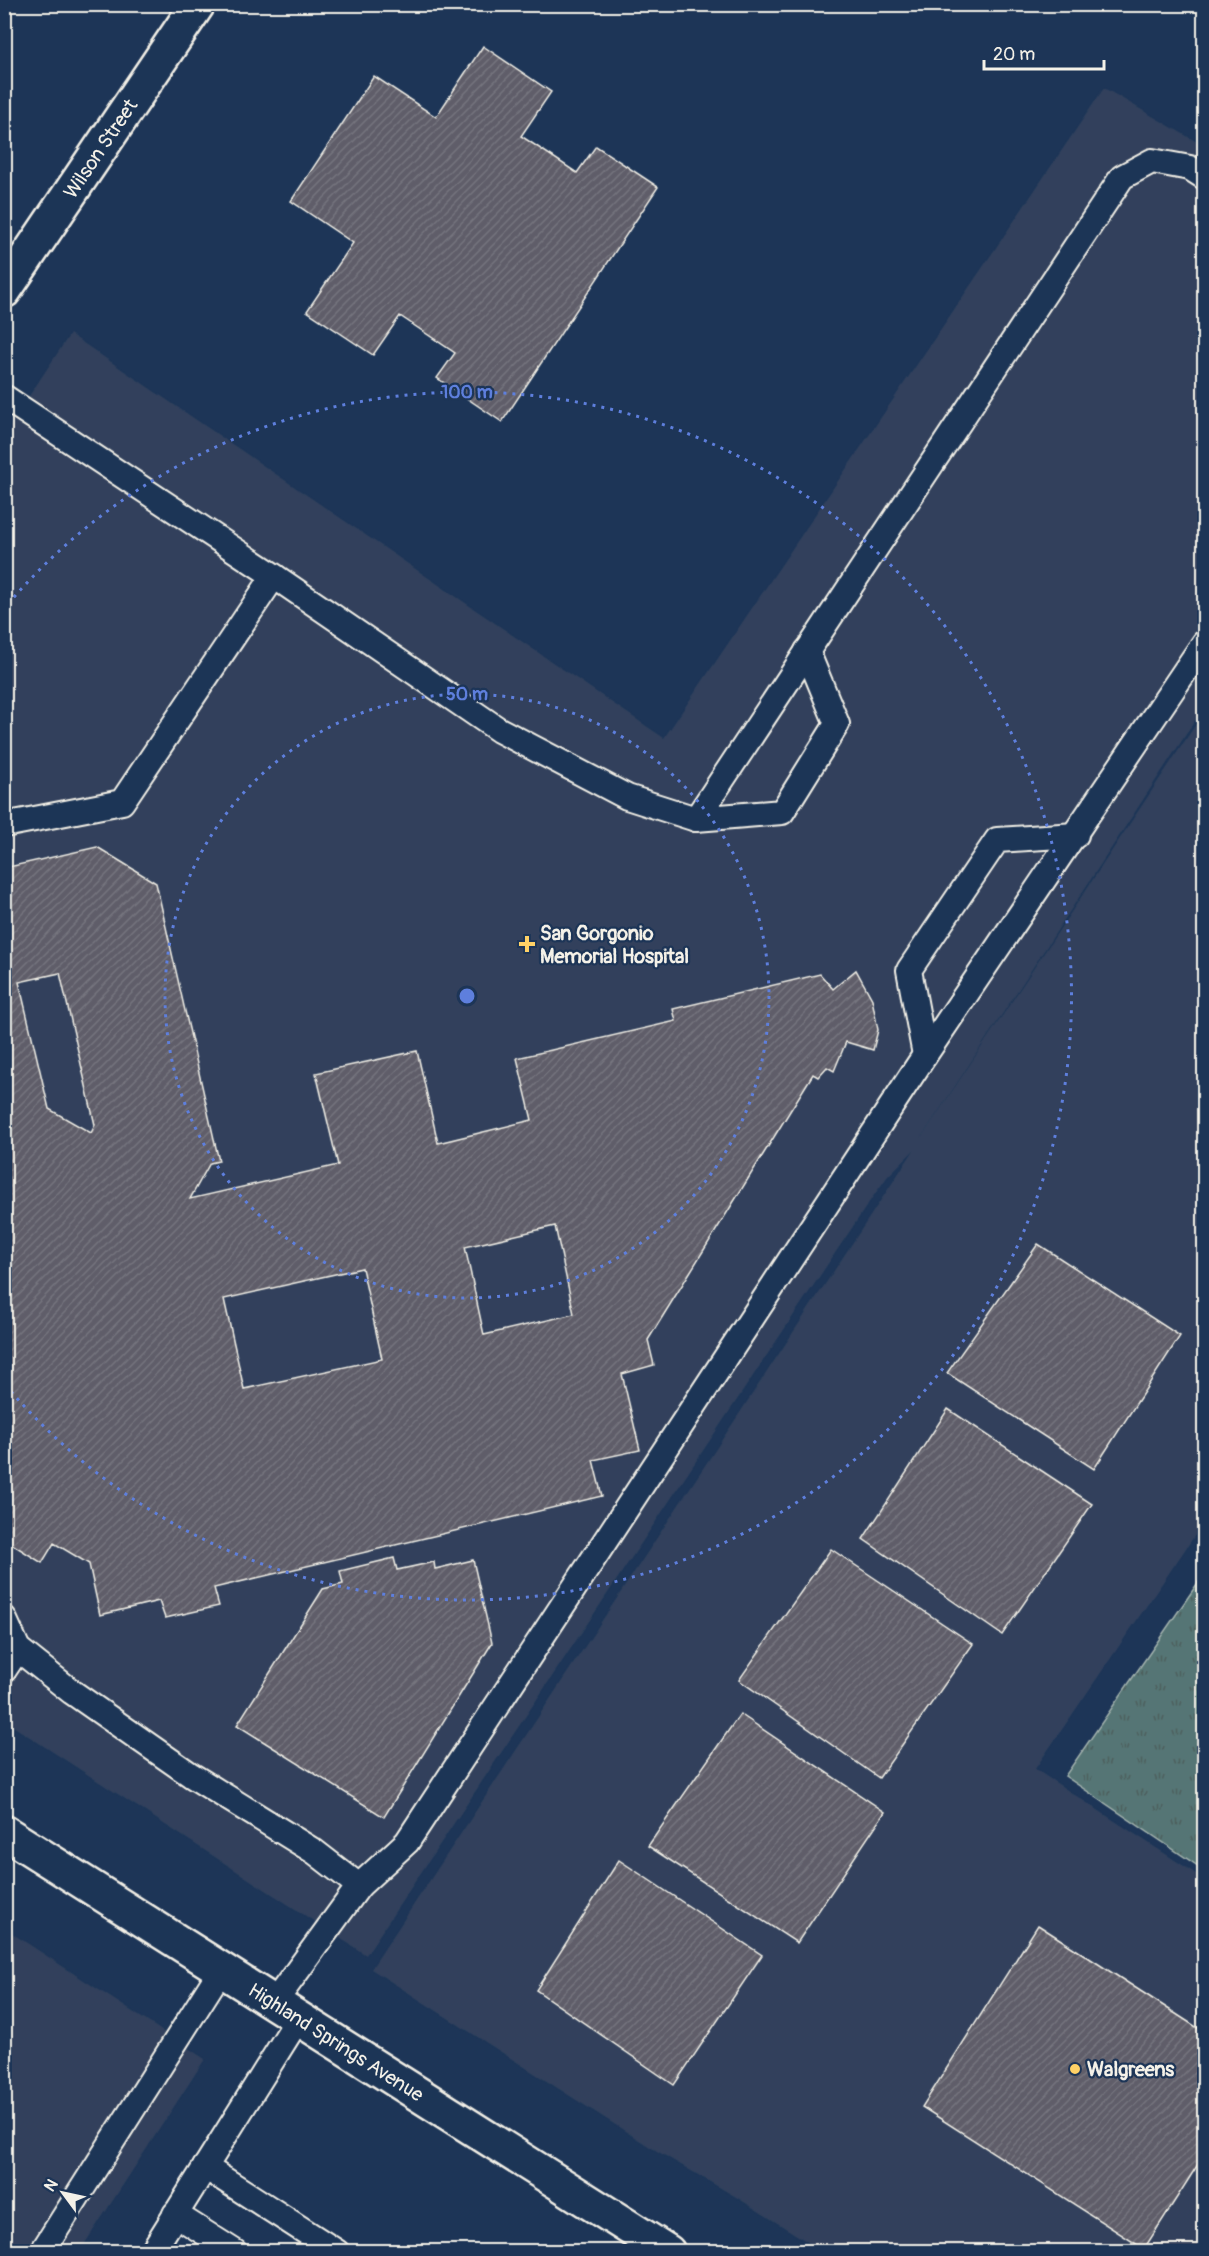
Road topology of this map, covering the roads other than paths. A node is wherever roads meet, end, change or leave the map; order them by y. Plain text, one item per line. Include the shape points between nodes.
1 (198, 4) edge
2 (1204, 177) edge
3 (4, 291) edge
4 (4, 396) edge
5 (274, 576) junction
6 (1204, 643) edge
7 (807, 651) junction
8 (696, 819) junction
9 (4, 825) edge
10 (1076, 835) junction
11 (925, 1055) junction
12 (4, 1618) edge
13 (18, 1649) junction
14 (4, 1670) edge
15 (4, 1832) edge
16 (359, 1886) junction
17 (220, 1970) junction
18 (286, 2011) junction
19 (205, 2168) junction
20 (175, 2214) junction
21 (657, 2248) edge
22 (42, 2252) edge
23 (152, 2252) edge
24 (235, 2252) edge
25 (336, 2252) edge

1 - 3 main road, Wilson Street
2 - 7 lane via 1190,168 1152,161 1122,177
4 - 5 lane
5 - 8 lane via 500,730 627,797
5 - 9 lane via 122,802
6 - 10 lane
7 - 8 lane
7 - 8 lane via 837,724 782,812
10 - 11 lane
10 - 11 lane via 997,840 909,970
11 - 16 lane via 407,1842
12 - 13 lane
13 - 14 lane
13 - 16 lane via 72,1692 315,1852
15 - 17 main road, Highland Springs Avenue
16 - 18 lane
17 - 18 main road, Highland Springs Avenue
17 - 22 lane
18 - 19 lane
18 - 21 main road, Highland Springs Avenue
19 - 20 lane
19 - 25 lane
20 - 23 lane
20 - 24 lane

